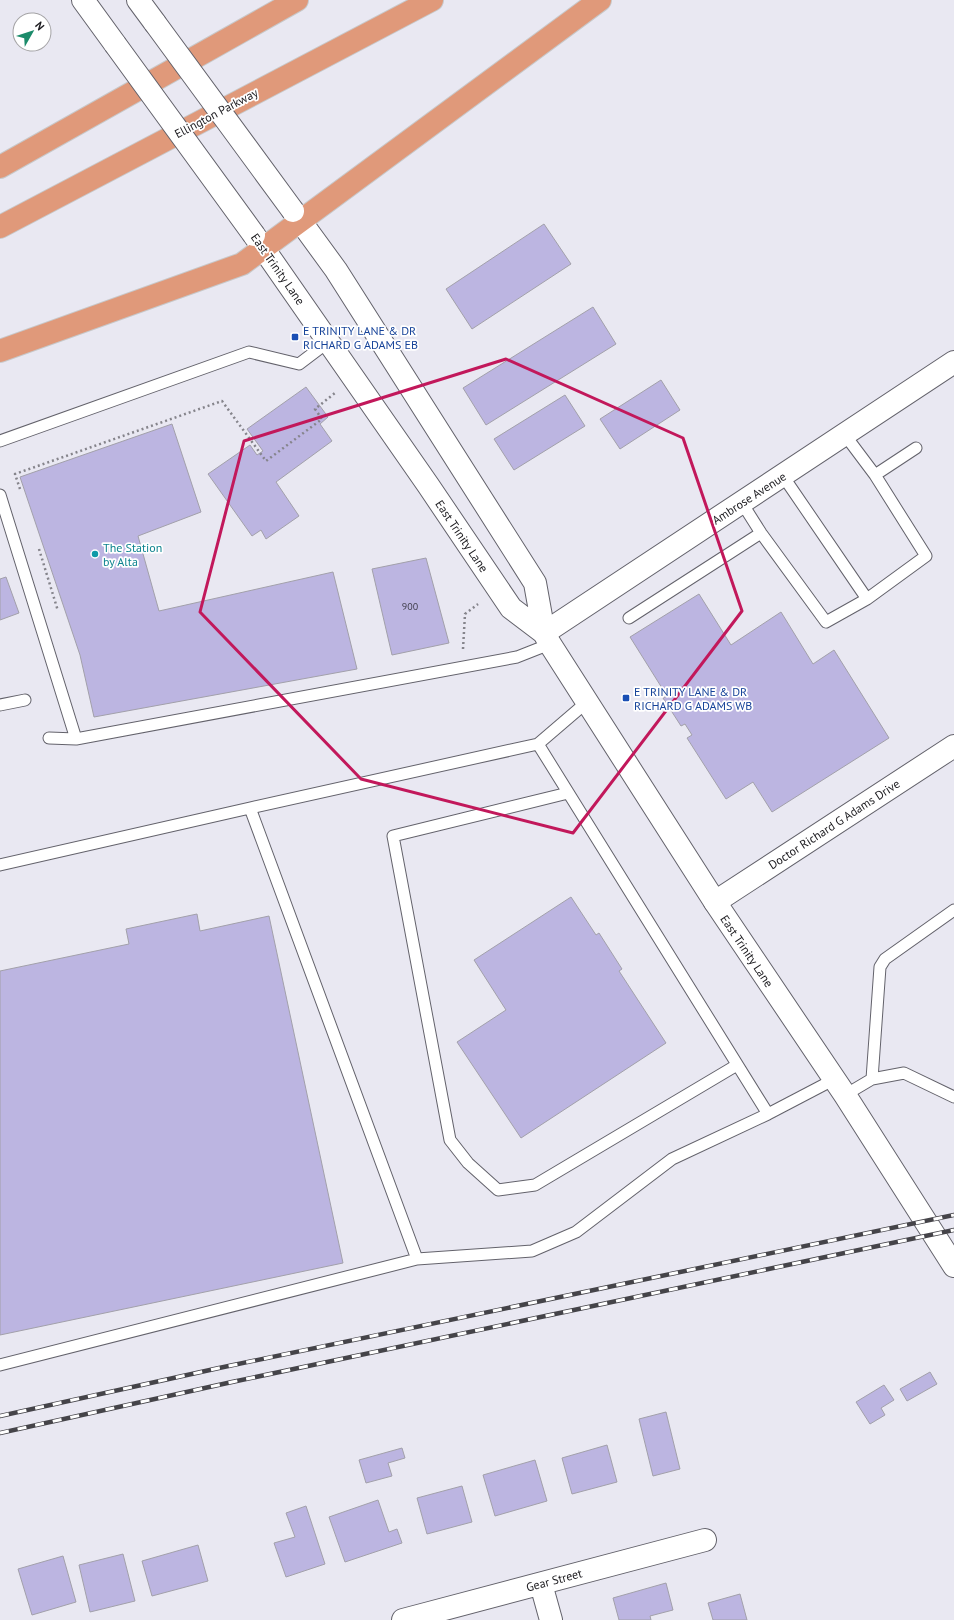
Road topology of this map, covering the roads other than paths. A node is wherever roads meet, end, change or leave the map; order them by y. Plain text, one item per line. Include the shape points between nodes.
1 (83, 0) edge
2 (138, 0) edge
3 (297, 0) edge
4 (432, 0) edge
5 (600, 0) edge
6 (4, 164) edge
7 (297, 216) junction
8 (0, 227) edge
9 (259, 242) junction
10 (328, 342) junction
11 (0, 351) edge
12 (954, 362) edge
13 (845, 435) junction
14 (0, 441) edge
15 (916, 448) dead end
16 (875, 475) junction
17 (783, 476) junction
18 (0, 495) edge
19 (742, 503) junction
20 (761, 533) junction
21 (867, 599) junction
22 (629, 618) dead end
23 (547, 638) junction
24 (25, 700) dead end
25 (587, 702) junction
26 (0, 705) edge
27 (49, 738) dead end
28 (76, 739) junction
29 (538, 744) junction
30 (954, 746) edge
31 (568, 793) junction
32 (250, 808) junction
33 (0, 865) edge
34 (715, 902) junction
35 (954, 910) edge
36 (737, 1065) junction
37 (872, 1079) junction
38 (839, 1088) junction
39 (954, 1097) edge
40 (768, 1114) junction
41 (417, 1259) junction
42 (954, 1266) edge
43 (0, 1365) edge
44 (705, 1540) dead end
45 (541, 1584) junction
46 (403, 1620) edge
47 (551, 1620) edge

1 - 9 main road, East Trinity Lane, bridge
2 - 7 main road, East Trinity Lane, bridge
3 - 6 highway
4 - 8 highway, Ellington Parkway
5 - 7 highway
7 - 9 highway
7 - 23 main road, East Trinity Lane via 336,270 535,584
9 - 10 main road, East Trinity Lane
9 - 11 highway via 242,264
10 - 14 lane via 298,364 249,352
10 - 23 main road, East Trinity Lane via 511,608
12 - 13 main road, Ambrose Avenue
13 - 16 lane
13 - 17 main road, Ambrose Avenue
15 - 16 lane
16 - 21 lane via 926,556
17 - 19 main road, Ambrose Avenue
17 - 21 lane
18 - 28 lane
19 - 20 lane
19 - 23 main road, Ambrose Avenue
20 - 21 lane via 826,622
20 - 22 lane
23 - 25 main road, East Trinity Lane
23 - 28 lane via 517,657
24 - 26 lane
25 - 29 lane
25 - 34 main road, East Trinity Lane
27 - 28 lane
29 - 31 lane
29 - 32 lane
30 - 34 main road, Doctor Richard G Adams Drive
31 - 36 lane
31 - 36 lane via 392,836 450,1140 468,1163 498,1190 535,1185
32 - 33 lane
32 - 41 lane
34 - 38 main road, East Trinity Lane
35 - 37 lane via 885,959 880,967
36 - 40 lane
37 - 38 lane
37 - 39 lane via 904,1073
38 - 40 lane
38 - 42 main road, East Trinity Lane
40 - 41 lane via 672,1159 576,1232 532,1251
41 - 43 lane
44 - 45 main road, Gear Street
45 - 46 main road, Gear Street
45 - 47 main road

